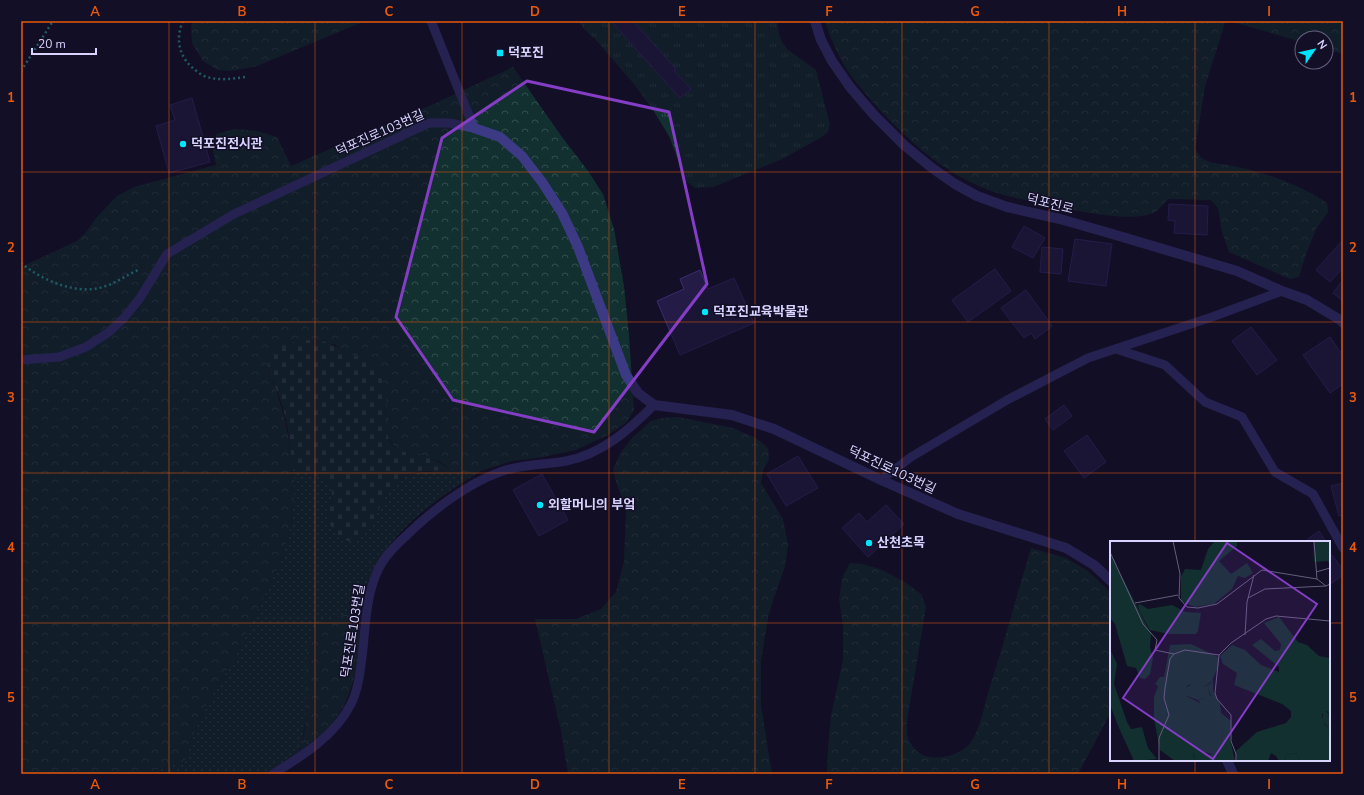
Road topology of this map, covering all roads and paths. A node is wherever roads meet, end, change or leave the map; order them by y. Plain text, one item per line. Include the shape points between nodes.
1 (52, 21) edge
2 (183, 21) edge
3 (431, 21) edge
4 (815, 21) edge
5 (21, 71) edge
6 (245, 77) dead end
7 (474, 128) junction
8 (21, 263) edge
9 (143, 267) dead end
10 (1282, 292) junction
11 (1343, 323) edge
12 (1116, 349) junction
13 (21, 360) edge
14 (654, 405) junction
15 (881, 480) junction
16 (1343, 548) edge
17 (1110, 580) edge
18 (1227, 761) edge
19 (273, 774) edge
20 (1233, 774) edge

1 - 5 path
2 - 6 path via 178,42 181,54 188,64 203,76 224,80
3 - 7 lane
4 - 10 street, 덕포진로 via 832,61 874,115 904,145 955,184 977,196 1007,207 1060,219 1237,271
7 - 13 lane, 덕포진로103번길 via 449,123 429,123 234,214 167,254 140,298 109,332 86,347 58,357
7 - 14 street, 덕포진로103번길 via 500,137 522,156 542,182 562,213 578,247 626,375 638,393
8 - 9 path via 40,276 78,289 98,288 113,283
10 - 11 street, 덕포진로 via 1307,300
10 - 12 lane
12 - 15 lane via 1088,358 1007,400 912,457
12 - 16 lane via 1165,365 1205,402 1242,417 1275,472 1313,494
14 - 15 street, 덕포진로103번길 via 732,415 774,429
14 - 19 lane, 덕포진로103번길 via 614,440 594,452 568,460 502,471 475,484 438,508 406,536 384,560 370,593 360,670 350,705 327,736
15 - 17 street, 덕포진로103번길 via 958,514 1066,548 1094,565
18 - 20 street

